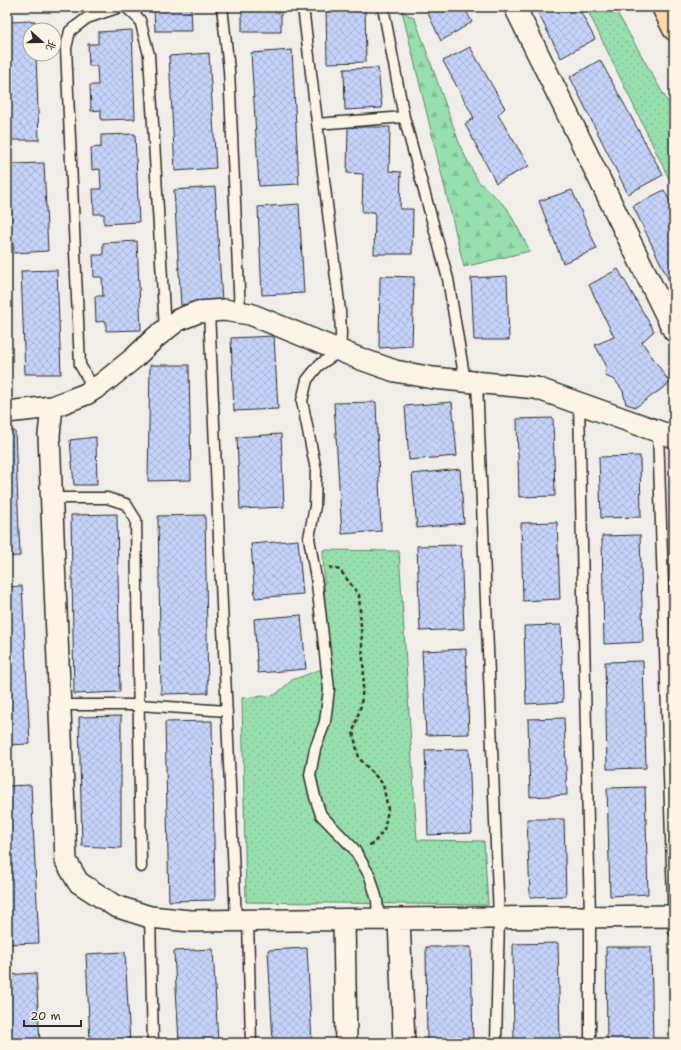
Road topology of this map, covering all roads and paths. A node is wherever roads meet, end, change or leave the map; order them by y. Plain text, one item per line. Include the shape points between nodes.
1 (120, 7) edge
2 (126, 7) edge
3 (222, 7) edge
4 (303, 7) edge
5 (383, 7) edge
6 (515, 7) edge
7 (663, 7) edge
8 (674, 29) edge
9 (404, 117) junction
10 (317, 124) junction
11 (209, 311) junction
12 (240, 312) junction
13 (165, 330) junction
14 (674, 331) edge
15 (340, 351) junction
16 (471, 382) junction
17 (94, 389) junction
18 (579, 403) junction
19 (52, 407) junction
20 (7, 412) edge
21 (666, 434) edge
22 (51, 498) junction
23 (313, 562) junction
24 (60, 705) junction
25 (139, 705) junction
26 (227, 711) junction
27 (354, 849) junction
28 (141, 866) dead end
29 (674, 916) edge
30 (150, 917) junction
31 (498, 918) junction
32 (590, 918) junction
33 (378, 919) junction
34 (399, 919) junction
35 (242, 920) junction
36 (344, 920) junction
37 (674, 930) edge
38 (154, 1043) edge
39 (251, 1043) edge
40 (346, 1043) edge
41 (404, 1043) edge
42 (496, 1043) edge
43 (590, 1043) edge

1 - 17 lane via 87,18 70,31 66,48 80,365
2 - 13 lane via 140,20 149,55
3 - 12 lane via 229,70
4 - 10 lane
5 - 9 lane
6 - 14 street
7 - 8 main road
9 - 10 lane
9 - 16 lane via 448,279
10 - 15 lane via 340,311
11 - 12 street
11 - 13 street via 198,312 178,320
11 - 26 lane
12 - 15 street via 272,322
13 - 17 street
15 - 16 street via 395,371
15 - 23 lane via 319,365 307,380 302,401 316,470 315,506 309,538
16 - 18 street via 536,388
16 - 31 lane
17 - 19 street
18 - 21 street
18 - 32 lane
19 - 20 street
19 - 22 street via 49,435
21 - 29 lane
22 - 24 street
22 - 25 lane via 107,498 126,504 136,520
23 - 27 lane via 329,689 326,722 315,749 310,775 321,815
23 - 27 path via 340,570 359,594 364,676 361,705 353,732 359,758 383,784 388,810 384,830 373,844
24 - 25 lane
24 - 30 street via 66,861 78,882 115,906
25 - 26 lane
25 - 28 lane
26 - 35 lane
27 - 33 lane via 370,876 377,900
29 - 32 street
29 - 37 lane
30 - 35 street via 190,921
30 - 38 lane
31 - 32 street
31 - 34 street
31 - 42 lane
32 - 43 lane
33 - 34 street
33 - 36 street
34 - 41 street
35 - 36 street
35 - 39 lane
36 - 40 street

